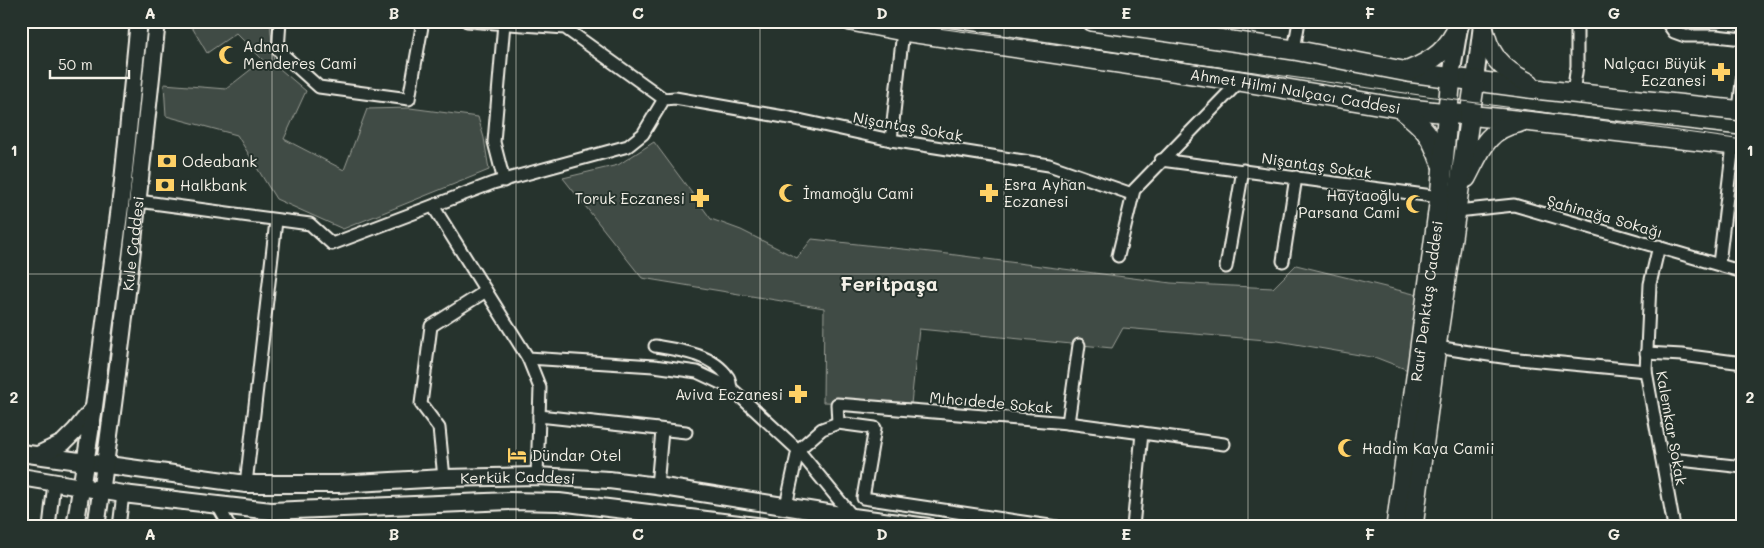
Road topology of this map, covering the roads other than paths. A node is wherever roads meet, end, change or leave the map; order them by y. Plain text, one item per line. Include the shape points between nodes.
1 (139, 21) edge
2 (157, 21) edge
3 (280, 21) edge
4 (424, 21) edge
5 (467, 21) edge
6 (851, 21) edge
7 (1092, 21) edge
8 (1299, 21) edge
9 (1482, 21) edge
10 (1577, 21) edge
11 (1666, 21) edge
12 (1460, 22) edge
13 (504, 23) junction
14 (566, 25) edge
15 (903, 31) junction
16 (1743, 40) edge
17 (1294, 50) junction
18 (1408, 72) junction
19 (1743, 73) edge
20 (1451, 76) junction
21 (1475, 80) junction
22 (1240, 81) junction
23 (1544, 90) junction
24 (1573, 93) junction
25 (670, 98) junction
26 (1400, 108) junction
27 (1741, 110) edge
28 (1448, 113) junction
29 (1470, 116) junction
30 (1534, 122) junction
31 (891, 140) junction
32 (1738, 146) edge
33 (1161, 160) junction
34 (1442, 166) junction
35 (1243, 170) junction
36 (1296, 177) junction
37 (504, 180) junction
38 (1460, 190) junction
39 (1132, 194) junction
40 (1440, 197) junction
41 (138, 201) junction
42 (433, 206) junction
43 (1457, 211) junction
44 (276, 221) junction
45 (1659, 246) junction
46 (1118, 256) dead end
47 (1283, 260) dead end
48 (1719, 264) junction
49 (1226, 267) dead end
50 (1743, 272) edge
51 (486, 291) junction
52 (1079, 345) dead end
53 (655, 346) dead end
54 (1436, 347) junction
55 (1646, 353) junction
56 (528, 358) junction
57 (1743, 363) edge
58 (1646, 371) junction
59 (731, 388) junction
60 (94, 407) junction
61 (539, 416) junction
62 (838, 423) junction
63 (1068, 423) junction
64 (662, 430) junction
65 (686, 432) dead end
66 (1142, 432) junction
67 (1224, 444) dead end
68 (798, 450) junction
69 (21, 453) edge
70 (38, 455) junction
71 (1662, 458) junction
72 (86, 461) junction
73 (106, 464) junction
74 (1743, 467) edge
75 (537, 476) junction
76 (21, 477) edge
77 (444, 478) junction
78 (54, 483) junction
79 (246, 484) junction
80 (657, 486) junction
81 (1418, 487) junction
82 (81, 488) junction
83 (101, 490) junction
84 (123, 494) junction
85 (1400, 494) junction
86 (218, 506) junction
87 (786, 506) junction
88 (853, 517) junction
89 (710, 523) edge
90 (49, 527) edge
91 (75, 527) edge
92 (96, 527) edge
93 (119, 527) edge
94 (230, 527) edge
95 (764, 527) edge
96 (928, 527) edge
97 (1057, 527) edge
98 (1133, 527) edge
99 (1388, 527) edge
100 (1396, 527) edge
101 (1414, 527) edge
102 (1421, 527) edge
103 (1674, 527) edge

1 - 60 street, Kule Caddesi via 122,191
2 - 41 street, Kule Caddesi
3 - 4 street via 278,50 319,87 409,99
5 - 13 street
6 - 15 main road, Ahmet Hilmi Nalçacı Caddesi
7 - 17 main road
8 - 17 street
9 - 21 street
9 - 23 main road via 1487,44 1498,63
10 - 24 street via 1578,66
11 - 16 street via 1674,32 1685,36
12 - 18 main road via 1454,38 1440,54
12 - 20 street
13 - 14 street
13 - 37 street via 494,142
14 - 25 street
15 - 22 main road, Ahmet Hilmi Nalçacı Caddesi
15 - 31 street
17 - 18 main road
18 - 20 main road
19 - 27 street
20 - 21 main road
20 - 28 main road, Rauf Denktaş Caddesi
21 - 23 main road
21 - 29 main road, Rauf Denktaş Caddesi
22 - 26 main road, Ahmet Hilmi Nalçacı Caddesi
22 - 33 street
23 - 24 main road
24 - 27 main road
25 - 31 street, Nişantaş Sokak via 790,118
25 - 37 street via 643,134 628,146
26 - 28 main road, Ahmet Hilmi Nalçacı Caddesi
26 - 34 main road via 1425,129
28 - 29 main road, Ahmet Hilmi Nalçacı Caddesi
28 - 34 main road, Rauf Denktaş Caddesi
29 - 30 main road, Ahmet Hilmi Nalçacı Caddesi
29 - 38 main road, Rauf Denktaş Caddesi
30 - 32 main road, Ahmet Hilmi Nalçacı Caddesi
30 - 38 main road via 1512,124 1489,136
31 - 39 street, Nişantaş Sokak via 1049,165
32 - 48 street
33 - 35 street, Nişantaş Sokak
33 - 39 street
34 - 40 main road, Rauf Denktaş Caddesi
35 - 36 street, Nişantaş Sokak
35 - 49 street
36 - 40 street, Nişantaş Sokak
36 - 47 street
37 - 42 street
38 - 43 main road, Rauf Denktaş Caddesi
39 - 46 street
40 - 85 main road, Rauf Denktaş Caddesi
41 - 44 street
41 - 73 street, Kule Caddesi
42 - 44 street via 332,244 310,224
42 - 51 street
43 - 45 street, Şahinağa Sokağı via 1514,205
43 - 54 main road, Rauf Denktaş Caddesi
44 - 79 street
45 - 48 street, Şahinağa Sokağı
45 - 55 street, Kalemkar Sokak via 1650,284
48 - 50 street, Şahinağa Sokağı
51 - 56 street
51 - 77 street via 431,326 421,404 439,428
52 - 63 street
53 - 59 street via 683,351 712,362 728,377
54 - 58 street via 1510,358
54 - 81 main road, Rauf Denktaş Caddesi
55 - 57 street
55 - 58 street, Kalemkar Sokak
56 - 59 street via 697,372
56 - 61 street via 540,388
58 - 71 street, Kalemkar Sokak
59 - 68 street
60 - 70 street via 63,443
60 - 72 street, Kule Caddesi
61 - 64 street
61 - 75 street
62 - 63 street, Mıhcıdede Sokak via 837,404
62 - 68 street via 822,429
62 - 97 street via 875,428 863,498
63 - 66 street, Mıhcıdede Sokak
64 - 65 street
64 - 80 street
66 - 67 street, Mıhcıdede Sokak
66 - 98 street
68 - 87 street
68 - 88 street
69 - 70 street, Kerkük Caddesi
70 - 72 street, Kerkük Caddesi
71 - 74 street
71 - 103 street, Kalemkar Sokak
72 - 73 street, Kerkük Caddesi
72 - 82 street, Kule Caddesi
73 - 79 street, Kerkük Caddesi
73 - 83 street, Kule Caddesi
75 - 77 street, Kerkük Caddesi
75 - 80 street, Kerkük Caddesi
76 - 78 street, Kerkük Caddesi
77 - 79 street, Kerkük Caddesi via 338,484
78 - 82 street, Kerkük Caddesi
78 - 90 street
80 - 87 street, Kerkük Caddesi
81 - 101 main road, Rauf Denktaş Caddesi
81 - 102 main road
82 - 83 street, Kerkük Caddesi
82 - 91 street, Kule Caddesi
83 - 84 street, Kerkük Caddesi
83 - 92 street, Kule Caddesi
84 - 86 street, Kerkük Caddesi
84 - 93 street
85 - 99 main road
85 - 100 main road, Rauf Denktaş Caddesi
86 - 89 street, Kerkük Caddesi via 271,512 510,500 559,502
86 - 94 street
87 - 88 street, Kerkük Caddesi
88 - 96 street, Kerkük Caddesi
89 - 95 street, Kerkük Caddesi

